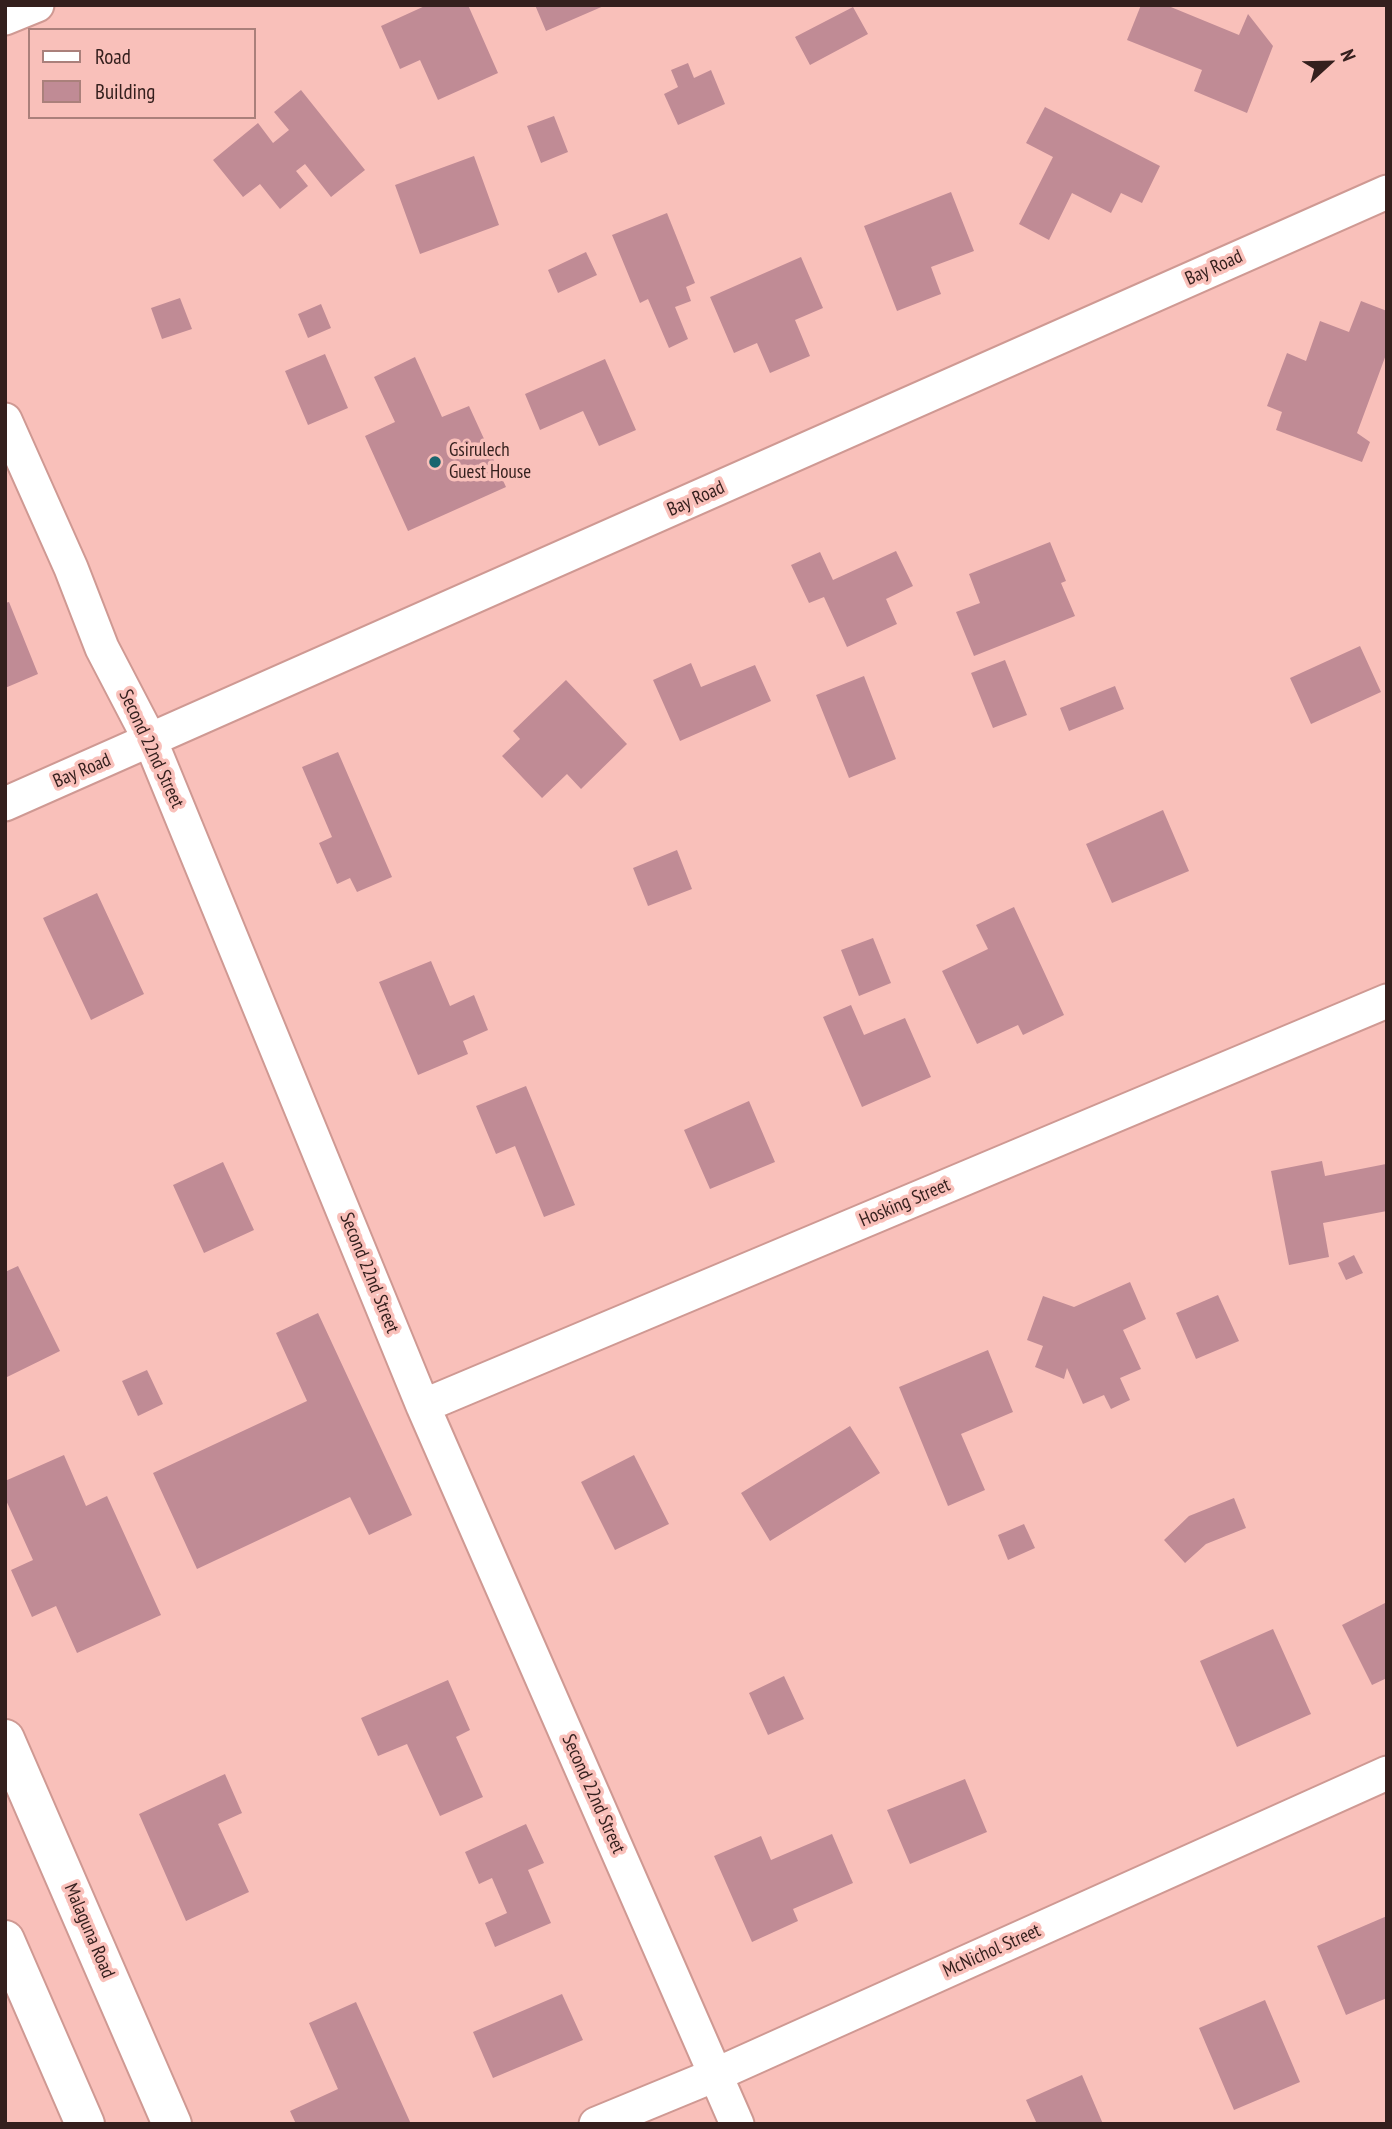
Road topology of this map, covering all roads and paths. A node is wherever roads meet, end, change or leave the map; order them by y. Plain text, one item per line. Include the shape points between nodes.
1 (37, 5) edge
2 (5, 18) edge
3 (1387, 192) edge
4 (5, 420) edge
5 (151, 742) junction
6 (5, 804) edge
7 (1387, 1001) edge
8 (424, 1406) junction
9 (5, 1739) edge
10 (1387, 1773) edge
11 (5, 1940) edge
12 (715, 2075) junction
13 (85, 2124) edge
14 (172, 2124) edge
15 (596, 2124) edge
16 (737, 2124) edge

1 - 2 street
3 - 5 street, Bay Road
4 - 5 street, Second 22nd Street via 102,648
5 - 6 street, Bay Road
5 - 8 street, Second 22nd Street
7 - 8 street, Hosking Street
8 - 12 street, Second 22nd Street
9 - 14 street, Malaguna Road
10 - 12 street, McNichol Street
11 - 13 street
12 - 15 street, McNichol Street
12 - 16 street, Second 22nd Street

